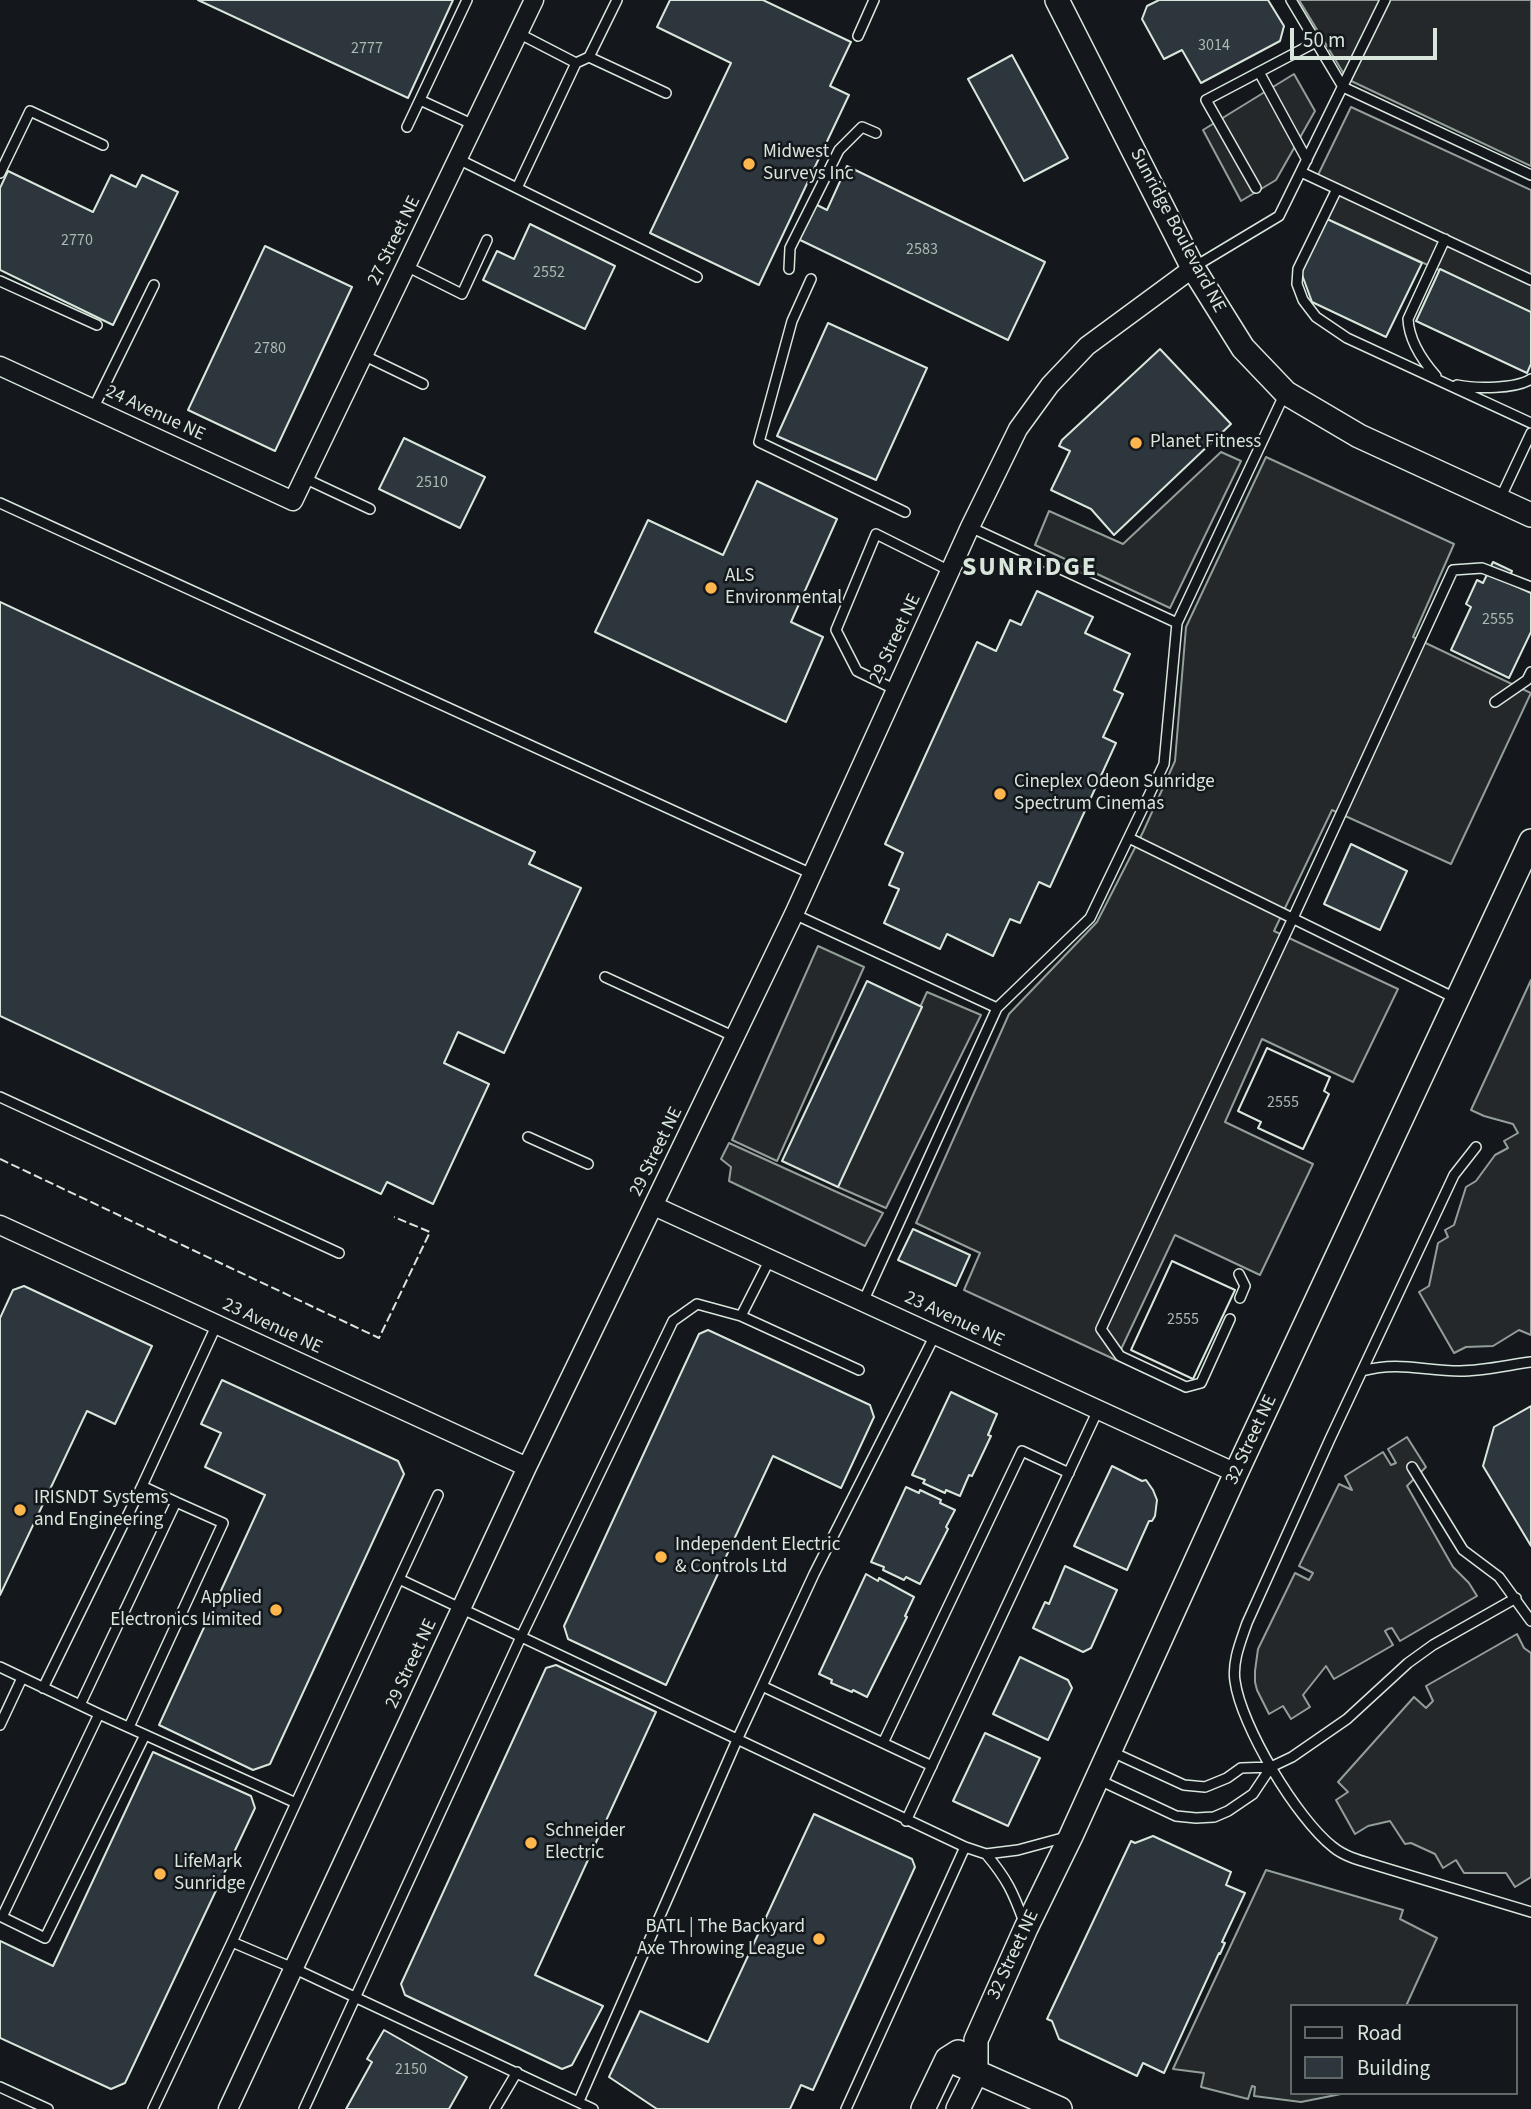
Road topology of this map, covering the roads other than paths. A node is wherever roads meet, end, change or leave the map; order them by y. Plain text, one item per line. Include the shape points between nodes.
1 (467, 0) edge
2 (534, 0) edge
3 (617, 0) edge
4 (874, 0) edge
5 (1290, 0) edge
6 (1385, 0) edge
7 (1064, 3) edge
8 (518, 33) junction
9 (858, 36) dead end
10 (1316, 42) junction
11 (589, 57) junction
12 (576, 63) junction
13 (1259, 72) junction
14 (1343, 87) junction
15 (666, 93) dead end
16 (420, 100) junction
17 (474, 125) junction
18 (407, 127) dead end
19 (876, 133) dead end
20 (103, 145) dead end
21 (458, 159) junction
22 (1307, 160) junction
23 (1301, 172) junction
24 (0, 173) edge
25 (1531, 175) edge
26 (517, 188) junction
27 (1256, 188) dead end
28 (1337, 189) junction
29 (487, 240) dead end
30 (1445, 240) junction
31 (406, 266) junction
32 (1193, 268) junction
33 (789, 269) dead end
34 (697, 277) dead end
35 (811, 279) dead end
36 (1531, 280) edge
37 (0, 281) edge
38 (154, 285) dead end
39 (97, 325) dead end
40 (363, 355) junction
41 (0, 366) edge
42 (1531, 379) edge
43 (1439, 380) junction
44 (423, 384) dead end
45 (1286, 393) junction
46 (93, 409) junction
47 (1531, 424) edge
48 (1531, 433) edge
49 (304, 478) junction
50 (1500, 500) junction
51 (293, 501) joint
52 (0, 503) edge
53 (370, 509) dead end
54 (905, 512) dead end
55 (1531, 515) edge
56 (970, 527) junction
57 (950, 571) junction
58 (1531, 587) edge
59 (1177, 623) junction
60 (1531, 672) edge
61 (896, 690) junction
62 (1495, 702) dead end
63 (1129, 838) junction
64 (1531, 842) edge
65 (812, 874) junction
66 (794, 914) junction
67 (1293, 918) junction
68 (605, 977) dead end
69 (1458, 1000) junction
70 (997, 1008) junction
71 (735, 1037) junction
72 (0, 1097) edge
73 (528, 1137) dead end
74 (1476, 1147) dead end
75 (588, 1164) dead end
76 (654, 1206) junction
77 (0, 1224) edge
78 (340, 1253) dead end
79 (769, 1259) junction
80 (1239, 1274) dead end
81 (1240, 1298) dead end
82 (863, 1302) junction
83 (741, 1316) junction
84 (1230, 1319) dead end
85 (217, 1324) junction
86 (935, 1335) junction
87 (1531, 1362) edge
88 (859, 1370) dead end
89 (1362, 1371) junction
90 (1098, 1410) junction
91 (527, 1467) junction
92 (1412, 1467) dead end
93 (1069, 1473) junction
94 (1236, 1473) junction
95 (142, 1486) junction
96 (438, 1495) dead end
97 (176, 1502) junction
98 (399, 1579) junction
99 (1516, 1598) junction
100 (461, 1608) junction
101 (1531, 1621) edge
102 (522, 1637) junction
103 (0, 1667) edge
104 (22, 1678) junction
105 (762, 1686) junction
106 (43, 1688) junction
107 (80, 1705) junction
108 (99, 1714) junction
109 (0, 1725) edge
110 (129, 1727) junction
111 (145, 1735) junction
112 (737, 1740) junction
113 (883, 1743) junction
114 (1108, 1750) junction
115 (932, 1766) junction
116 (1271, 1767) junction
117 (1096, 1779) junction
118 (296, 1803) junction
119 (906, 1821) junction
120 (1071, 1836) junction
121 (965, 1847) junction
122 (986, 1854) junction
123 (1531, 1912) edge
124 (1, 1917) edge
125 (1026, 1928) junction
126 (232, 1942) junction
127 (293, 1968) junction
128 (356, 1997) junction
129 (976, 2040) junction
130 (947, 2059) junction
131 (517, 2072) junction
132 (976, 2073) junction
133 (0, 2087) edge
134 (579, 2102) junction
135 (1053, 2108) edge
136 (48, 2109) edge
137 (153, 2109) edge
138 (228, 2109) edge
139 (304, 2109) edge
140 (495, 2109) edge
141 (593, 2109) edge
142 (846, 2109) edge
143 (923, 2109) edge
144 (958, 2109) edge

1 - 16 lane
2 - 8 street, 27 Street NE
3 - 11 lane
4 - 9 lane
5 - 10 lane
6 - 14 lane
7 - 32 street, Sunridge Boulevard NE
8 - 12 lane
8 - 17 street, 27 Street NE
10 - 13 lane
10 - 14 lane
11 - 12 lane
11 - 15 lane
12 - 26 lane
13 - 22 lane
13 - 27 lane via 1206,100
14 - 22 lane
14 - 25 lane
16 - 17 lane
16 - 18 lane
17 - 21 street, 27 Street NE
19 - 33 lane via 862,127 839,150 790,248
20 - 24 lane via 30,111
21 - 26 lane
21 - 31 street, 27 Street NE
22 - 23 lane
23 - 28 lane
23 - 32 lane via 1279,216
26 - 34 lane
28 - 30 lane
28 - 43 lane via 1298,269 1303,300 1316,317 1347,338
29 - 31 lane via 462,294
30 - 36 lane
30 - 43 lane via 1408,319 1413,341
31 - 40 street, 27 Street NE
32 - 45 street, Sunridge Boulevard NE via 1243,348
32 - 56 street, 29 Street NE via 1087,346 1050,385 1018,429
35 - 54 lane via 792,321 759,442
37 - 39 lane
38 - 46 lane
40 - 44 lane
40 - 49 street, 27 Street NE
41 - 46 street, 24 Avenue NE
42 - 43 lane via 1523,385 1482,387
43 - 47 lane
45 - 50 street, Sunridge Boulevard NE via 1359,436
45 - 59 lane
46 - 51 street, 24 Avenue NE
48 - 50 lane
49 - 51 street, 27 Street NE
49 - 53 lane
50 - 55 street, Sunridge Boulevard NE
52 - 65 lane
56 - 57 street, 29 Street NE
56 - 59 lane
57 - 61 street, 29 Street NE
57 - 61 lane via 876,534 836,630 857,671
58 - 67 lane via 1482,568 1452,570
59 - 63 lane via 1164,764
60 - 62 lane via 1527,680
61 - 65 street, 29 Street NE
63 - 67 lane
63 - 70 lane via 1090,918
64 - 69 street, 32 Street NE
65 - 66 street, 29 Street NE
66 - 70 lane
66 - 71 street, 29 Street NE
67 - 69 lane
67 - 84 lane via 1101,1329 1120,1356 1186,1387 1201,1383
68 - 71 lane
69 - 94 street, 32 Street NE
70 - 82 lane
71 - 76 street, 29 Street NE
72 - 78 lane
73 - 75 lane
74 - 89 lane via 1454,1175
76 - 79 street, 23 Avenue NE
76 - 91 street, 29 Street NE
77 - 85 street, 23 Avenue NE
79 - 82 street, 23 Avenue NE
79 - 83 lane
80 - 81 lane via 1245,1286
82 - 86 street, 23 Avenue NE
83 - 88 lane
83 - 102 lane via 697,1304 673,1321
85 - 91 street, 23 Avenue NE
85 - 95 lane
86 - 90 street, 23 Avenue NE
86 - 105 lane
87 - 89 lane via 1465,1371 1400,1365
89 - 116 lane via 1236,1654 1234,1678 1239,1701
90 - 93 lane
90 - 94 street, 23 Avenue NE
91 - 100 street, 29 Street NE
92 - 99 lane via 1463,1550 1499,1577
93 - 113 lane via 1021,1451
93 - 115 lane
94 - 114 street, 32 Street NE
95 - 97 lane
95 - 106 lane
96 - 98 lane
97 - 107 lane
97 - 110 lane via 223,1523
98 - 100 lane
98 - 118 lane
99 - 101 lane
99 - 116 lane via 1408,1662 1347,1719
100 - 102 lane
100 - 127 street, 29 Street NE
102 - 112 lane
102 - 128 lane
103 - 104 lane
104 - 106 lane
104 - 109 lane
105 - 112 lane
105 - 113 lane
106 - 107 lane
107 - 108 lane
108 - 110 lane
108 - 124 lane
110 - 111 lane
111 - 118 lane
111 - 124 lane via 46,1938
112 - 119 lane
112 - 134 lane
113 - 115 lane
114 - 116 lane via 1184,1785 1205,1787 1241,1768
114 - 117 street, 32 Street NE
115 - 119 lane
116 - 117 lane via 1253,1794 1214,1817 1176,1816
116 - 123 lane via 1303,1815 1335,1849
117 - 120 street, 32 Street NE
118 - 126 lane
119 - 121 lane
120 - 122 lane
120 - 125 street, 32 Street NE
121 - 122 lane
121 - 142 lane
122 - 125 lane via 1011,1888
125 - 129 street, 32 Street NE
126 - 127 lane
126 - 137 lane
127 - 128 lane
127 - 138 street, 29 Street NE
128 - 131 lane
128 - 139 lane
129 - 130 street
129 - 132 street, 32 Street NE
130 - 132 street
130 - 143 street
131 - 134 lane
131 - 140 lane
132 - 135 street
132 - 144 street, 32 Street NE
133 - 136 lane
134 - 141 lane

